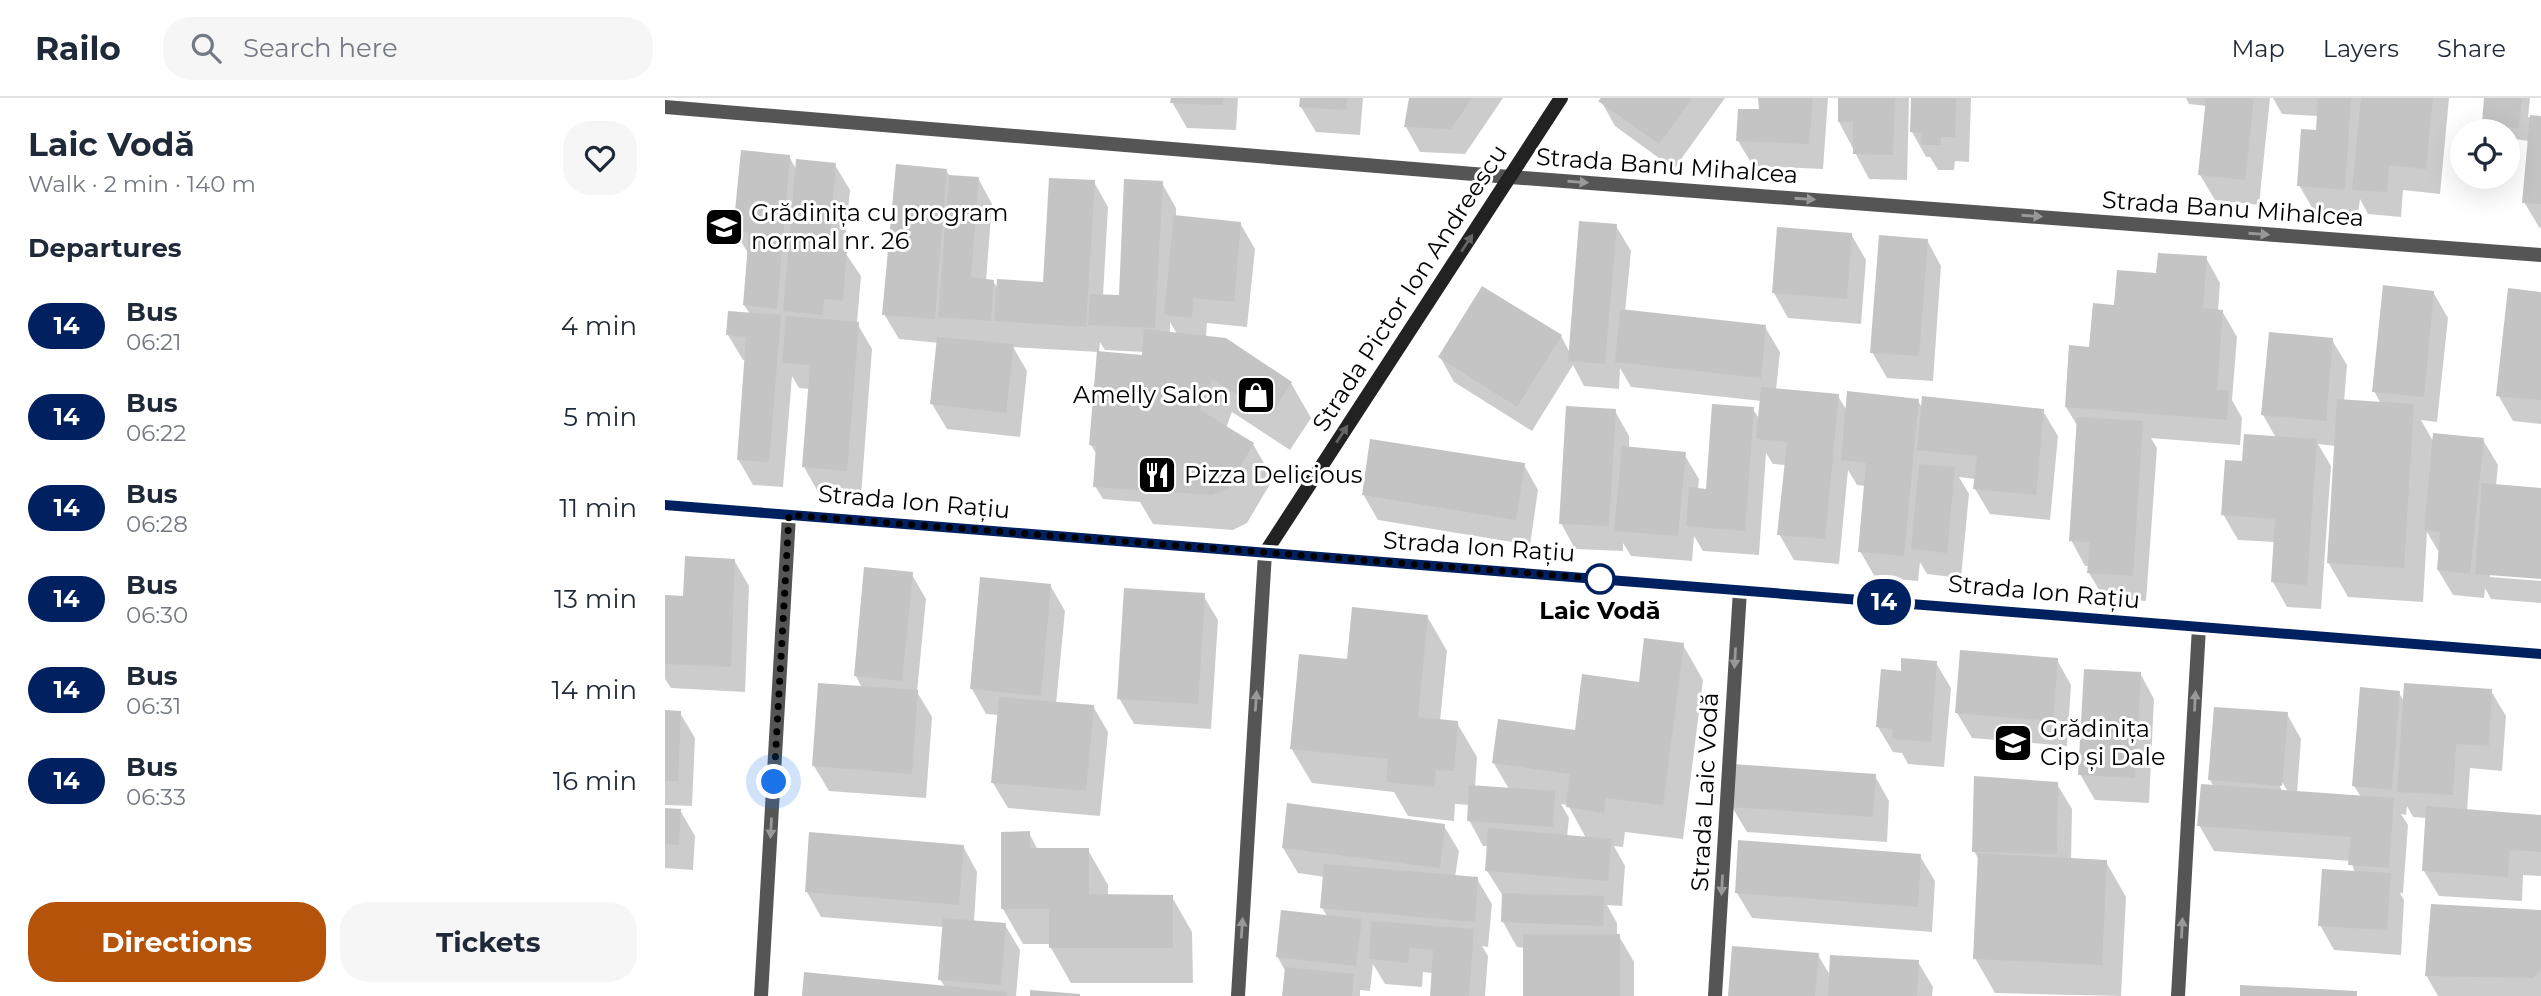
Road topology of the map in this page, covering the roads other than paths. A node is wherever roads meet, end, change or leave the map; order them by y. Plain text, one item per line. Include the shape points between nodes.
1 (1561, 98) edge
2 (665, 107) edge
3 (1510, 177) junction
4 (2541, 255) edge
5 (665, 505) edge
6 (789, 515) junction
7 (1265, 553) junction
8 (1739, 590) junction
9 (2199, 627) junction
10 (2541, 653) edge
11 (761, 996) edge
12 (1238, 996) edge
13 (1715, 996) edge
14 (2178, 996) edge

1 - 3 street, Strada Pictor Ion Andreescu
2 - 3 street, Strada Banu Mihalcea
3 -> 4 street, Strada Banu Mihalcea
7 -> 3 street, Strada Pictor Ion Andreescu
5 - 6 street, Strada Ion Rațiu
6 - 7 street, Strada Ion Rațiu
6 -> 11 street
7 - 8 street, Strada Ion Rațiu
12 -> 7 street, Strada Pictor Ion Andreescu
8 - 9 street, Strada Ion Rațiu
8 -> 13 street, Strada Laic Vodă
9 - 10 street, Strada Ion Rațiu
14 -> 9 street

